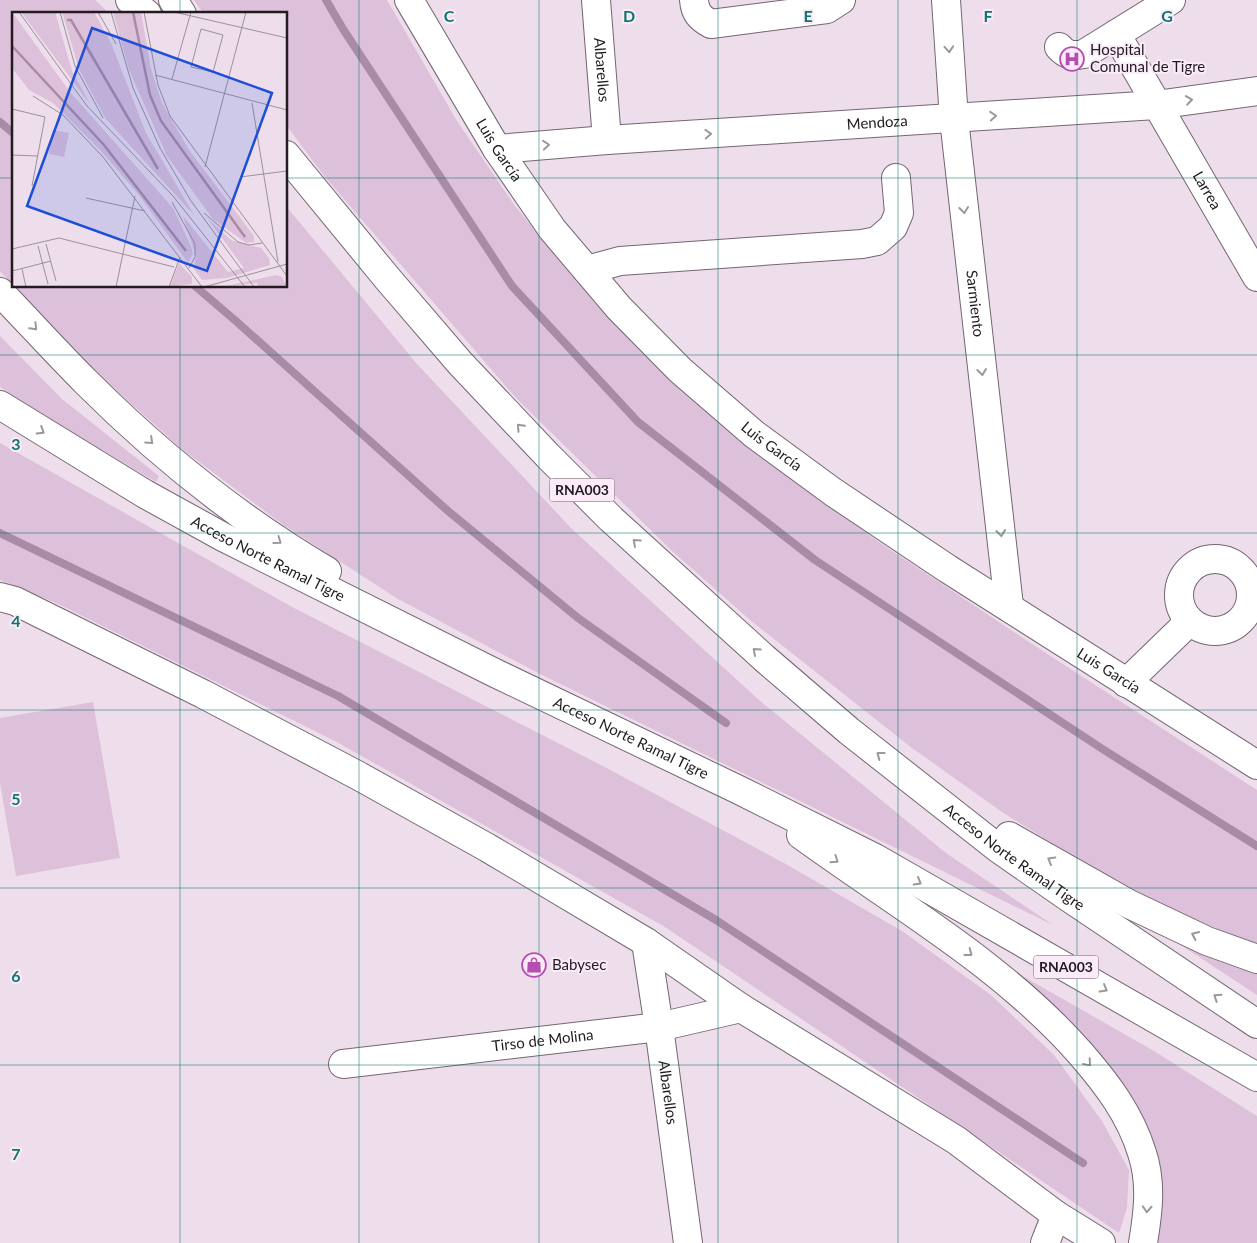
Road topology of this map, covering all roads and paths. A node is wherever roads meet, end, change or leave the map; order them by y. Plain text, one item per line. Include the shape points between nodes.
1 (130, 0) edge
2 (173, 0) edge
3 (409, 0) edge
4 (596, 0) edge
5 (694, 0) edge
6 (841, 0) edge
7 (946, 0) edge
8 (1171, 0) edge
9 (145, 12) edge
10 (181, 12) edge
11 (1116, 34) junction
12 (1059, 47) dead end
13 (1257, 91) edge
14 (1156, 105) junction
15 (954, 119) junction
16 (607, 140) junction
17 (497, 149) junction
18 (288, 157) edge
19 (896, 178) dead end
20 (587, 270) junction
21 (1257, 277) edge
22 (0, 292) edge
23 (0, 405) edge
24 (1254, 586) edge
25 (0, 597) edge
26 (1009, 606) junction
27 (1190, 621) junction
28 (495, 673) junction
29 (1126, 683) junction
30 (1257, 765) edge
31 (919, 785) junction
32 (739, 790) junction
33 (646, 942) junction
34 (1257, 959) edge
35 (741, 1008) junction
36 (1257, 1024) edge
37 (659, 1027) junction
38 (344, 1064) dead end
39 (1257, 1077) edge
40 (1056, 1215) junction
41 (688, 1243) edge
42 (1045, 1243) edge
43 (1101, 1243) edge
44 (1143, 1243) edge

1 - 9 main road
2 - 10 main road
3 - 17 main road, Luis García
4 - 16 main road, Albarellos
5 - 6 main road via 700,18 711,24 827,9
7 -> 15 main road, Sarmiento
8 - 11 main road
11 - 12 main road via 1084,54 1065,54
11 - 14 main road, Larrea
14 -> 13 main road, Mendoza
15 -> 14 main road, Mendoza
14 - 21 main road, Larrea
16 -> 15 main road, Mendoza
15 -> 26 main road, Sarmiento
17 -> 16 main road, Mendoza
17 - 20 main road, Luis García via 552,229
31 -> 18 main road, Acceso Norte Ramal Tigre / RNA003 via 849,731 764,658 611,519 454,356
19 - 20 main road via 899,213 893,227 877,241 620,261
20 - 26 main road, Luis García via 680,370 754,434 833,492
22 -> 28 main road via 87,383 189,475 285,546
23 -> 28 main road, Acceso Norte Ramal Tigre / RNA003 via 223,538
24 - 27 main road via 1248,610 1233,627 1210,631
24 - 27 main road via 1238,567 1227,561 1214,559 1202,562 1184,577 1180,589 1181,607
25 - 33 main road via 194,690 357,775
26 - 29 main road, Luis García
27 - 29 main road
28 - 32 main road, Acceso Norte Ramal Tigre / RNA003
29 - 30 main road, Luis García
34 -> 31 main road via 1207,941 1129,904
36 -> 31 main road, Acceso Norte Ramal Tigre / RNA003 via 1015,859
32 -> 39 main road, Acceso Norte Ramal Tigre / RNA003 via 875,858
32 -> 44 main road via 837,862 947,936 1027,999 1057,1028 1101,1078 1132,1126 1143,1155 1148,1183
33 - 35 main road
33 - 37 main road, Albarellos
35 - 37 main road, Tirso de Molina
35 - 40 main road via 956,1140
37 - 38 main road, Tirso de Molina
37 - 41 main road, Albarellos
40 - 42 main road
40 - 43 main road

